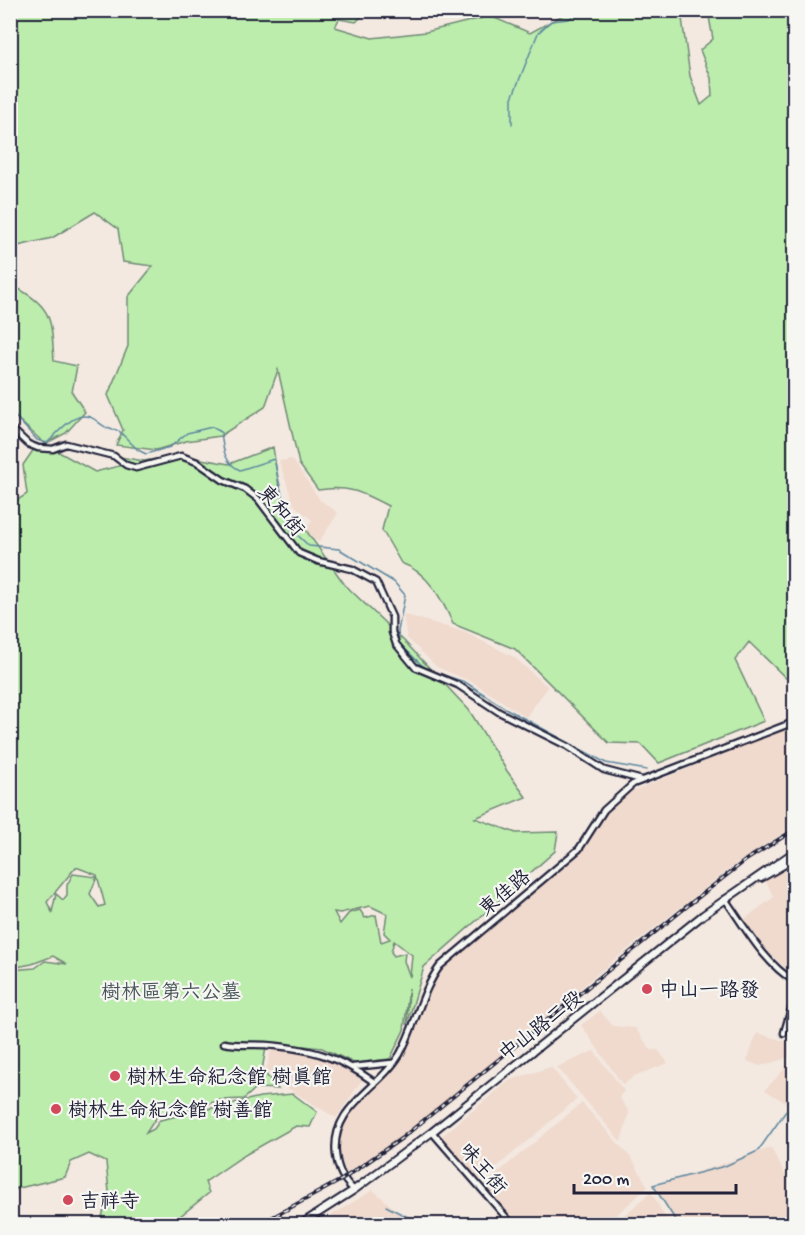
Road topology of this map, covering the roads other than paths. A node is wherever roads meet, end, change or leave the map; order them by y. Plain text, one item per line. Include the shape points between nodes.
1 (10, 428) edge
2 (795, 722) edge
3 (642, 780) junction
4 (795, 852) edge
5 (795, 859) edge
6 (724, 899) junction
7 (795, 981) edge
8 (795, 999) edge
9 (784, 1033) dead end
10 (224, 1043) dead end
11 (393, 1063) junction
12 (353, 1067) junction
13 (374, 1082) junction
14 (432, 1132) junction
15 (354, 1191) junction
16 (301, 1224) edge
17 (512, 1224) edge

1 - 3 street, 東和街 via 38,448 53,449 66,444 114,456 136,468 181,456 197,462 258,499 299,553 352,569 376,582 392,617 396,644 415,667 458,685 604,770
2 - 3 street, 東佳路
3 - 11 street, 東佳路 via 613,799 579,849 440,966
4 - 6 main road, 中山路二段
5 - 6 main road, 中山路二段
6 - 7 street via 781,973
6 - 14 main road, 中山路二段
8 - 9 street
10 - 12 street via 322,1053
11 - 12 street
11 - 13 street, 東佳路
12 - 13 street
13 - 15 street, 東佳路 via 349,1107 335,1141 343,1179
14 - 15 main road, 中山路二段
14 - 17 street, 味王街
15 - 16 main road, 中山路二段

